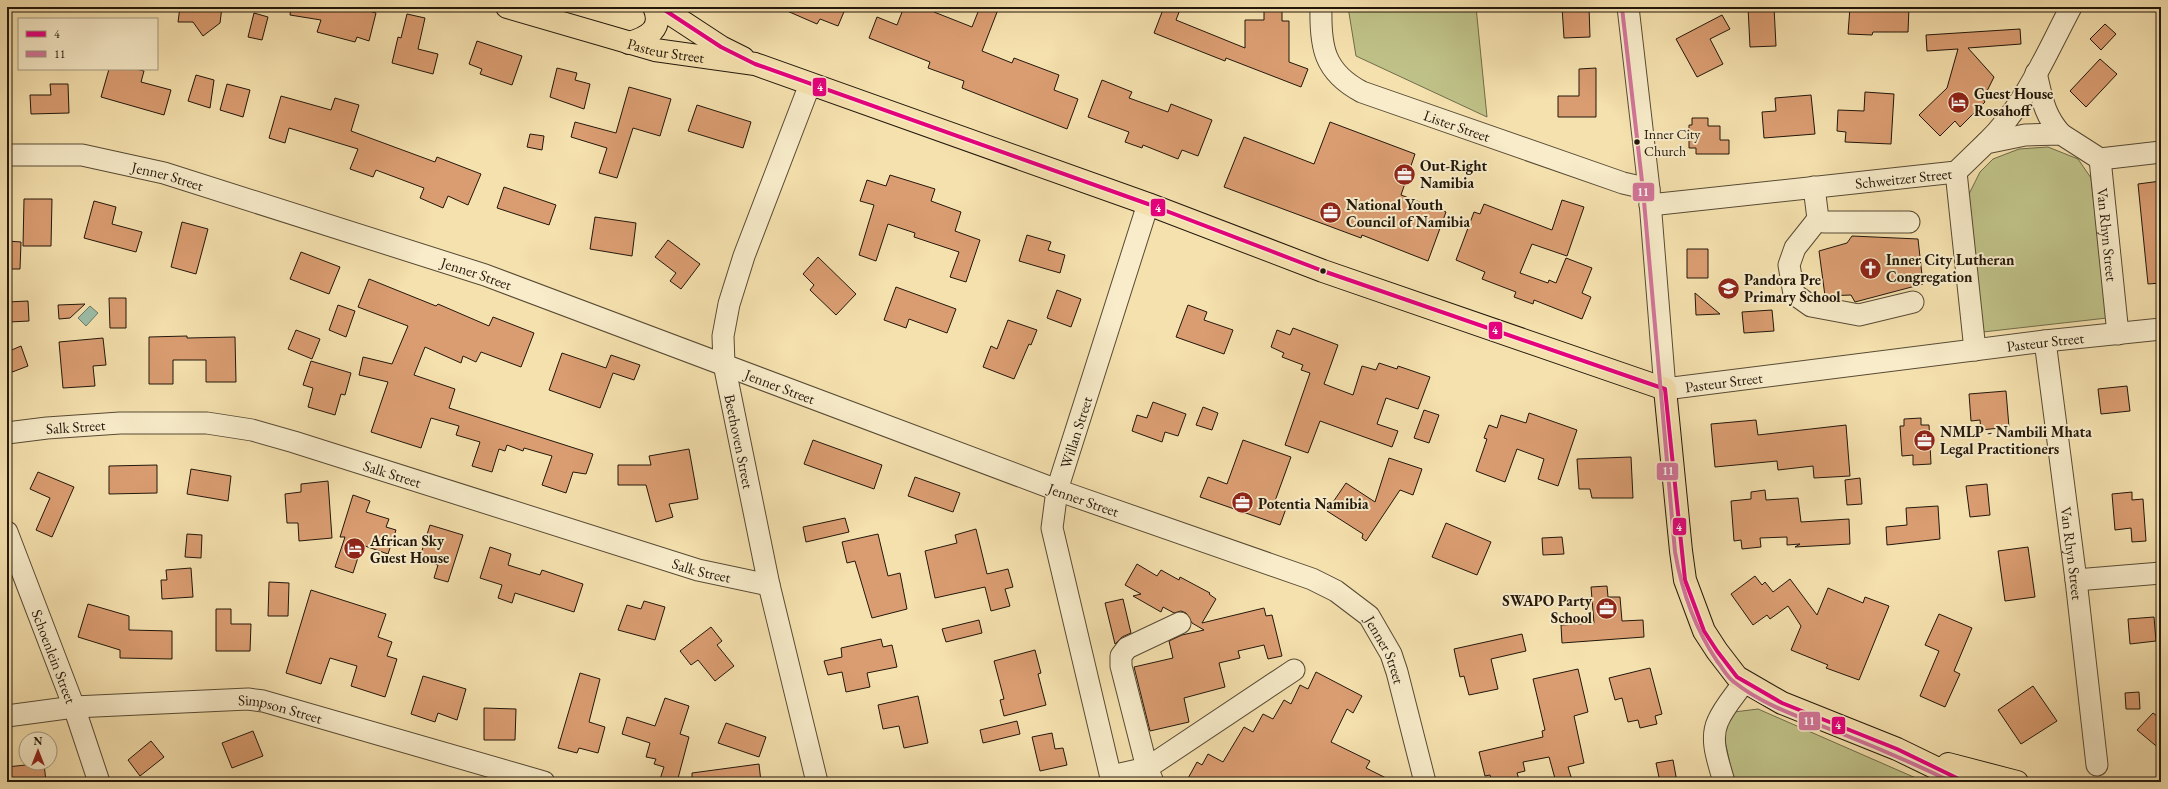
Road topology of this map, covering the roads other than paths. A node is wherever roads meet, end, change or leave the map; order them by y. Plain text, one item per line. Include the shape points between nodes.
1 (507, 7) edge
2 (654, 7) edge
3 (660, 7) edge
4 (1321, 7) edge
5 (1628, 7) edge
6 (2071, 7) edge
7 (629, 43) junction
8 (755, 64) junction
9 (2036, 73) junction
10 (810, 84) junction
11 (2061, 134) junction
12 (1986, 143) junction
13 (2161, 152) edge
14 (7, 155) edge
15 (2100, 159) junction
16 (1956, 172) junction
17 (1814, 187) junction
18 (1650, 197) junction
19 (1148, 204) junction
20 (1818, 219) junction
21 (1909, 222) dead end
22 (1913, 302) dead end
23 (2161, 329) edge
24 (2118, 334) junction
25 (2045, 341) junction
26 (1975, 350) junction
27 (724, 364) junction
28 (1665, 389) junction
29 (7, 433) edge
30 (1057, 490) junction
31 (7, 532) edge
32 (2161, 573) edge
33 (2076, 580) junction
34 (769, 585) junction
35 (1180, 622) dead end
36 (1294, 670) dead end
37 (1744, 682) junction
38 (74, 707) junction
39 (7, 716) edge
40 (1897, 749) junction
41 (2097, 765) dead end
42 (1150, 775) edge
43 (1111, 779) edge
44 (99, 782) edge
45 (544, 782) edge
46 (817, 782) edge
47 (1425, 782) edge
48 (1724, 782) edge
49 (1965, 782) edge
50 (2017, 782) edge

1 - 7 main road, Pasteur Street
2 - 7 main road via 657,22 653,31 644,39
3 - 8 main road via 721,47
4 - 18 street, Lister Street via 1322,41 1327,57 1345,83 1376,97 1622,183
5 - 18 street
6 - 9 street
7 - 8 main road, Pasteur Street via 689,56
8 - 10 main road, Pasteur Street
9 - 11 street via 2045,110
9 - 12 street via 2015,111
10 - 19 main road, Pasteur Street
10 - 27 street, Beethoven Street via 744,256 729,304 723,336
11 - 12 street via 2025,135
11 - 15 street
12 - 16 street, Schweitzer Street
13 - 15 street
14 - 27 street, Jenner Street via 82,155 164,173 484,274
15 - 24 street, Van Rhyn Street
16 - 17 street, Schweitzer Street
16 - 26 street
17 - 18 street, Schweitzer Street
17 - 20 street
18 - 28 street
19 - 28 main road, Pasteur Street via 1323,271
19 - 30 street, Willan Street
20 - 21 street via 1824,222
20 - 22 street via 1795,248 1789,265 1794,294 1811,306 1859,315
23 - 24 street, Pasteur Street
24 - 25 street, Pasteur Street
25 - 26 street, Pasteur Street
25 - 33 street, Van Rhyn Street
26 - 28 street, Pasteur Street
27 - 30 street, Jenner Street
27 - 34 street, Beethoven Street
28 - 37 main road via 1685,580 1704,631 1733,672
29 - 34 street, Salk Street via 120,422 207,423 252,430 698,570
30 - 43 street, Willan Street via 1052,528
30 - 47 street, Jenner Street via 1312,579 1356,605 1369,616 1391,654
31 - 38 street, Schoenlein Street
32 - 33 street
33 - 41 street, Van Rhyn Street
34 - 46 street, Beethoven Street
35 - 42 street via 1127,648 1121,656 1121,666
36 - 42 street
37 - 40 main road via 1782,703
37 - 48 street via 1718,720 1715,731 1715,744
38 - 39 street, Simpson Street
38 - 44 street, Schoenlein Street
38 - 45 street, Simpson Street via 206,700 263,701
40 - 49 main road
40 - 50 main road
42 - 43 street

